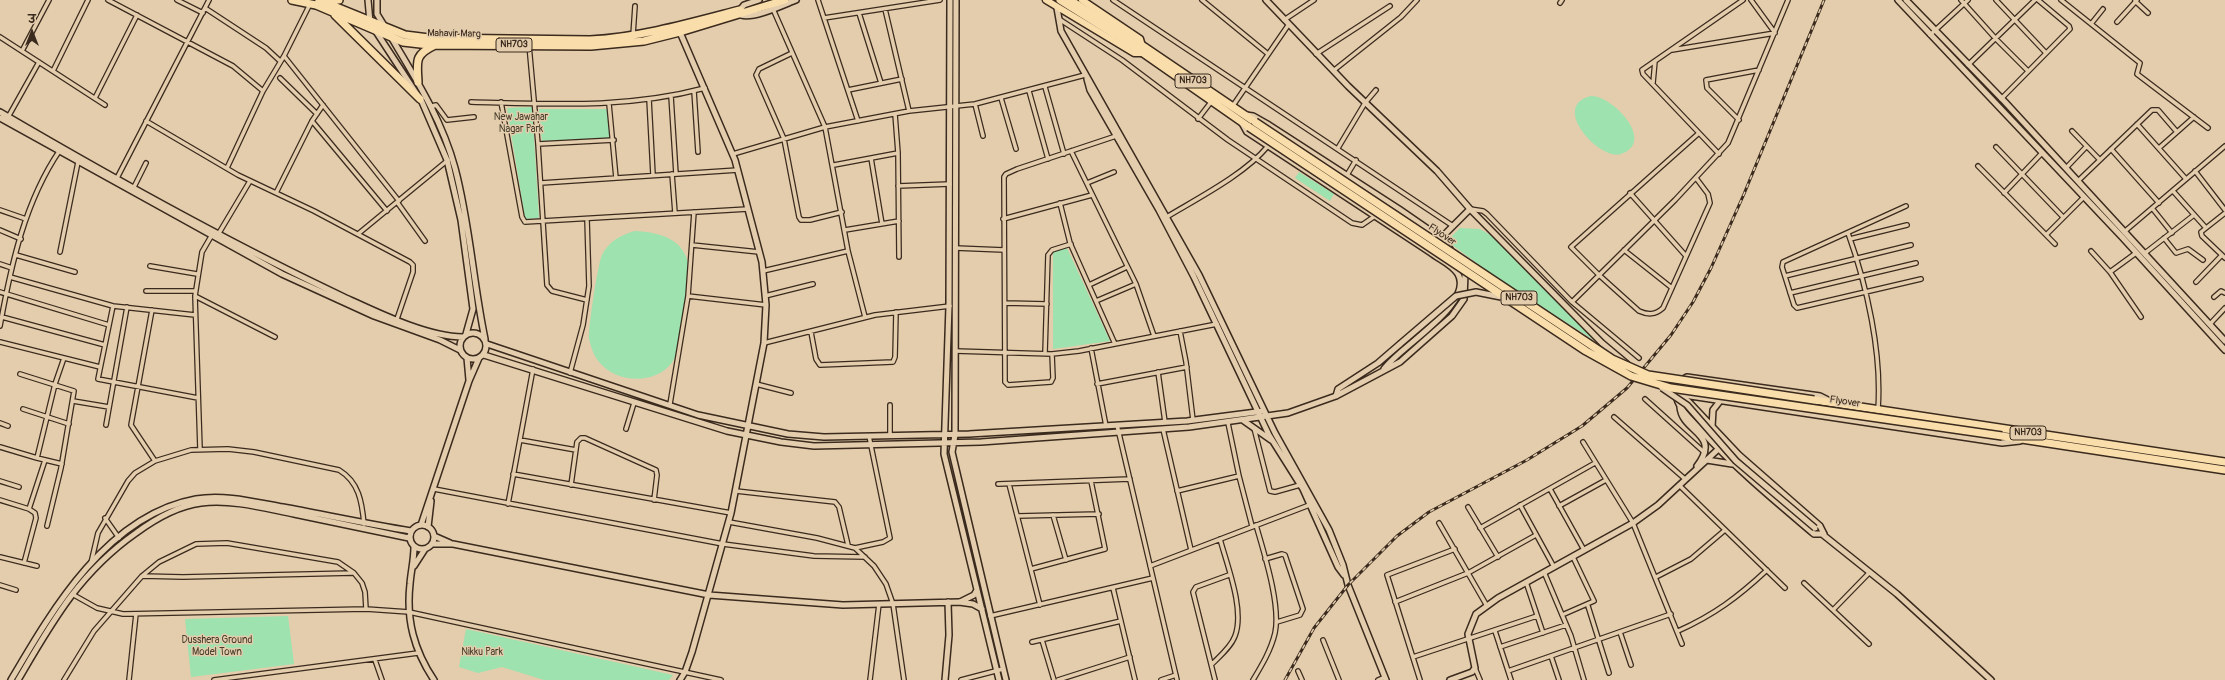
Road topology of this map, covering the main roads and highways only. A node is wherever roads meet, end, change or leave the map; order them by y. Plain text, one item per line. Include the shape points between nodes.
1 (292, 0) edge
2 (319, 0) edge
3 (324, 0) edge
4 (339, 0) edge
5 (774, 0) edge
6 (785, 0) edge
7 (1046, 0) edge
8 (1060, 0) edge
9 (1070, 0) edge
10 (1082, 0) edge
11 (744, 11) junction
12 (331, 12) junction
13 (679, 30) junction
14 (1132, 42) junction
15 (435, 45) junction
16 (1142, 49) junction
17 (418, 82) road end
18 (420, 99) road end
19 (1249, 124) junction
20 (2225, 462) edge
21 (2225, 470) edge

1 - 12 highway, Mahavir Marg / NH703
2 - 13 highway, Mahavir Marg / NH703 via 405,35 429,38 590,40
3 - 4 highway
5 - 11 highway, NH703
6 - 11 highway, NH703
7 - 16 main road via 1134,53
8 - 14 highway, NH703
9 - 14 highway, NH703
10 - 16 main road via 1140,38
11 - 13 highway, Mahavir Marg / NH703
12 - 15 highway, Mahavir Marg / NH703 via 403,42
12 - 18 highway
13 - 15 highway, Mahavir Marg / NH703 via 644,41 605,45
14 - 16 highway, NH703
15 - 17 highway via 419,56
16 - 19 highway, NH703 via 1211,102
16 - 19 highway, Flyover / NH703 via 1245,115
19 - 20 highway, Flyover / NH703, bridge via 1612,359 1648,375
19 - 21 highway, Flyover / NH703, bridge via 1614,368 1658,386

